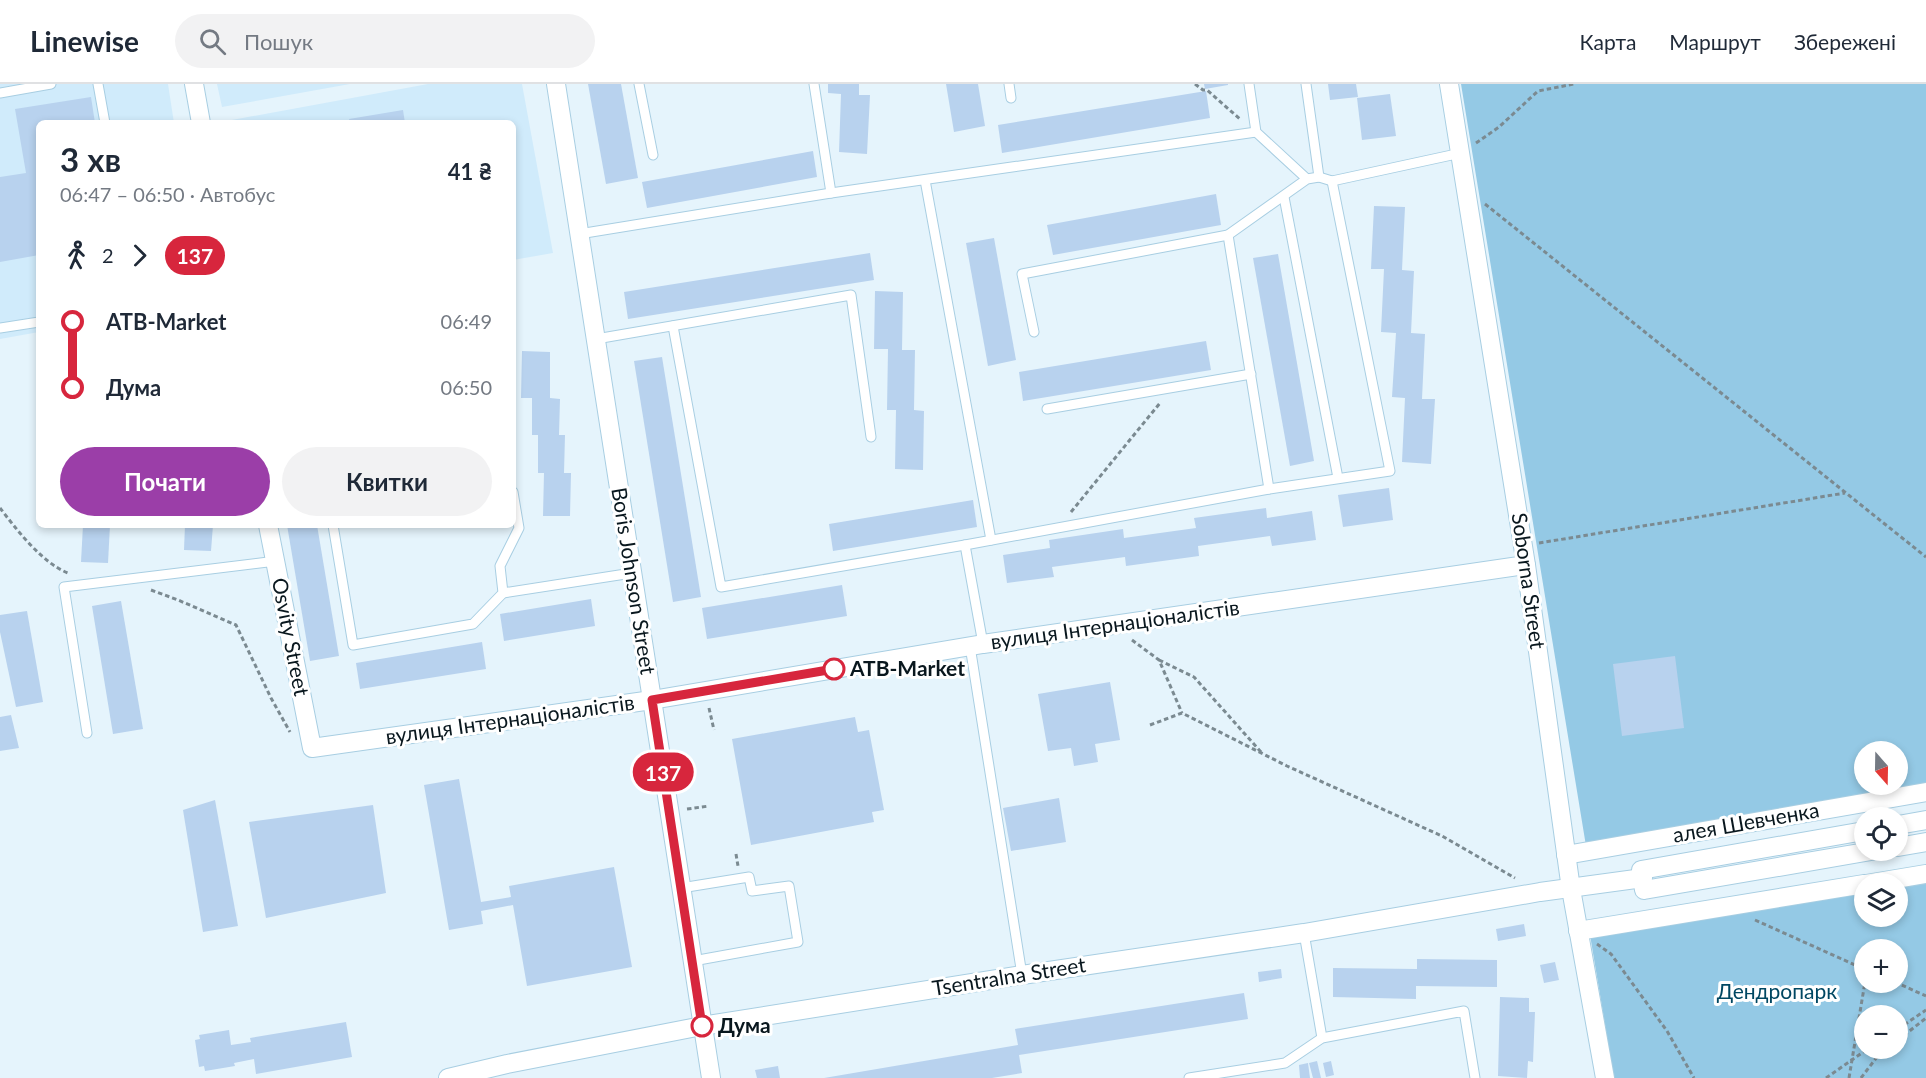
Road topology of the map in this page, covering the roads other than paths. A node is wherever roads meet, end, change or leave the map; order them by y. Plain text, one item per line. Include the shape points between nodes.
1 (51, 84) edge
2 (98, 84) edge
3 (194, 84) edge
4 (556, 84) edge
5 (639, 84) edge
6 (814, 84) edge
7 (1009, 84) edge
8 (1249, 84) edge
9 (1306, 84) edge
10 (1449, 84) edge
11 (0, 93) edge
12 (1011, 98) dead end
13 (104, 120) edge
14 (200, 120) edge
15 (1256, 132) junction
16 (1461, 153) junction
17 (652, 155) dead end
18 (1319, 177) junction
19 (1307, 179) junction
20 (924, 180) junction
21 (1332, 181) junction
22 (831, 193) junction
23 (1284, 197) junction
24 (579, 234) junction
25 (1228, 235) junction
26 (36, 322) edge
27 (673, 326) junction
28 (0, 328) edge
29 (1034, 332) dead end
30 (596, 339) junction
31 (1251, 374) junction
32 (1047, 409) dead end
33 (871, 437) dead end
34 (1338, 478) junction
35 (1269, 489) junction
36 (516, 510) edge
37 (269, 528) edge
38 (334, 528) edge
39 (991, 540) junction
40 (965, 545) junction
41 (276, 561) junction
42 (1526, 565) junction
43 (632, 573) junction
44 (503, 593) junction
45 (976, 645) junction
46 (652, 700) junction
47 (87, 733) dead end
48 (312, 748) joint
49 (1926, 792) edge
50 (1926, 820) edge
51 (1908, 823) edge
52 (1854, 833) edge
53 (1926, 842) edge
54 (1908, 845) edge
55 (1566, 855) junction
56 (1854, 855) edge
57 (1926, 874) edge
58 (1908, 877) edge
59 (1643, 878) junction
60 (1854, 886) edge
61 (681, 888) junction
62 (1571, 889) junction
63 (1578, 931) junction
64 (1304, 933) junction
65 (693, 961) junction
66 (1022, 975) junction
67 (702, 1026) junction
68 (1323, 1038) junction
69 (448, 1078) edge
70 (711, 1078) edge
71 (1189, 1078) edge
72 (1475, 1078) edge
73 (1605, 1078) edge

1 - 11 lane
2 - 13 lane
3 - 14 street
4 - 24 street, Boris Johnson Street
5 - 17 lane
6 - 22 lane
7 - 12 lane
8 - 15 lane
9 - 18 lane
10 - 16 street, Soborna Street
15 - 19 lane
15 - 20 lane
16 - 21 lane
16 - 42 street, Soborna Street
18 - 19 lane
18 - 21 lane
19 - 23 lane
20 - 22 lane
20 - 39 lane
21 - 34 lane via 1390,471
22 - 24 lane
23 - 25 lane
23 - 34 lane
24 - 30 street, Boris Johnson Street
25 - 29 lane via 1022,274
25 - 31 lane
26 - 28 lane
27 - 30 lane
27 - 33 lane via 851,296
27 - 40 lane via 721,587
30 - 43 street, Boris Johnson Street
31 - 32 lane
31 - 35 lane
34 - 35 lane
35 - 39 lane
36 - 44 lane via 519,528 500,566
37 - 41 street, Osvity Street
38 - 44 lane via 353,645 473,624
39 - 40 lane
40 - 45 lane
41 - 47 lane via 64,587
41 - 48 street, Osvity Street
42 - 45 street, вулиця Інтернаціоналістів
42 - 55 street, Soborna Street
43 - 44 lane
43 - 46 street, Boris Johnson Street
45 - 46 street, вулиця Інтернаціоналістів
45 - 66 lane
46 - 48 street, вулиця Інтернаціоналістів
46 - 61 street, Boris Johnson Street
49 - 55 street, алея Шевченка
50 - 51 street
52 - 59 street, алея Шевченка via 1641,870
53 - 54 street
55 - 62 street, Soborna Street
56 - 59 street via 1644,891
57 - 58 street
59 - 62 street, алея Шевченка
60 - 63 street
61 - 65 street, Boris Johnson Street
61 - 65 lane via 749,877 752,891 789,886 798,942
62 - 63 street, Soborna Street
62 - 64 street, Tsentralna Street
63 - 73 street, Soborna Street
64 - 66 street, Tsentralna Street
64 - 68 lane
65 - 67 street, Boris Johnson Street
66 - 67 street, Tsentralna Street
67 - 69 street, Tsentralna Street
67 - 70 street, Boris Johnson Street
68 - 71 lane via 1285,1063
68 - 72 lane via 1464,1011

